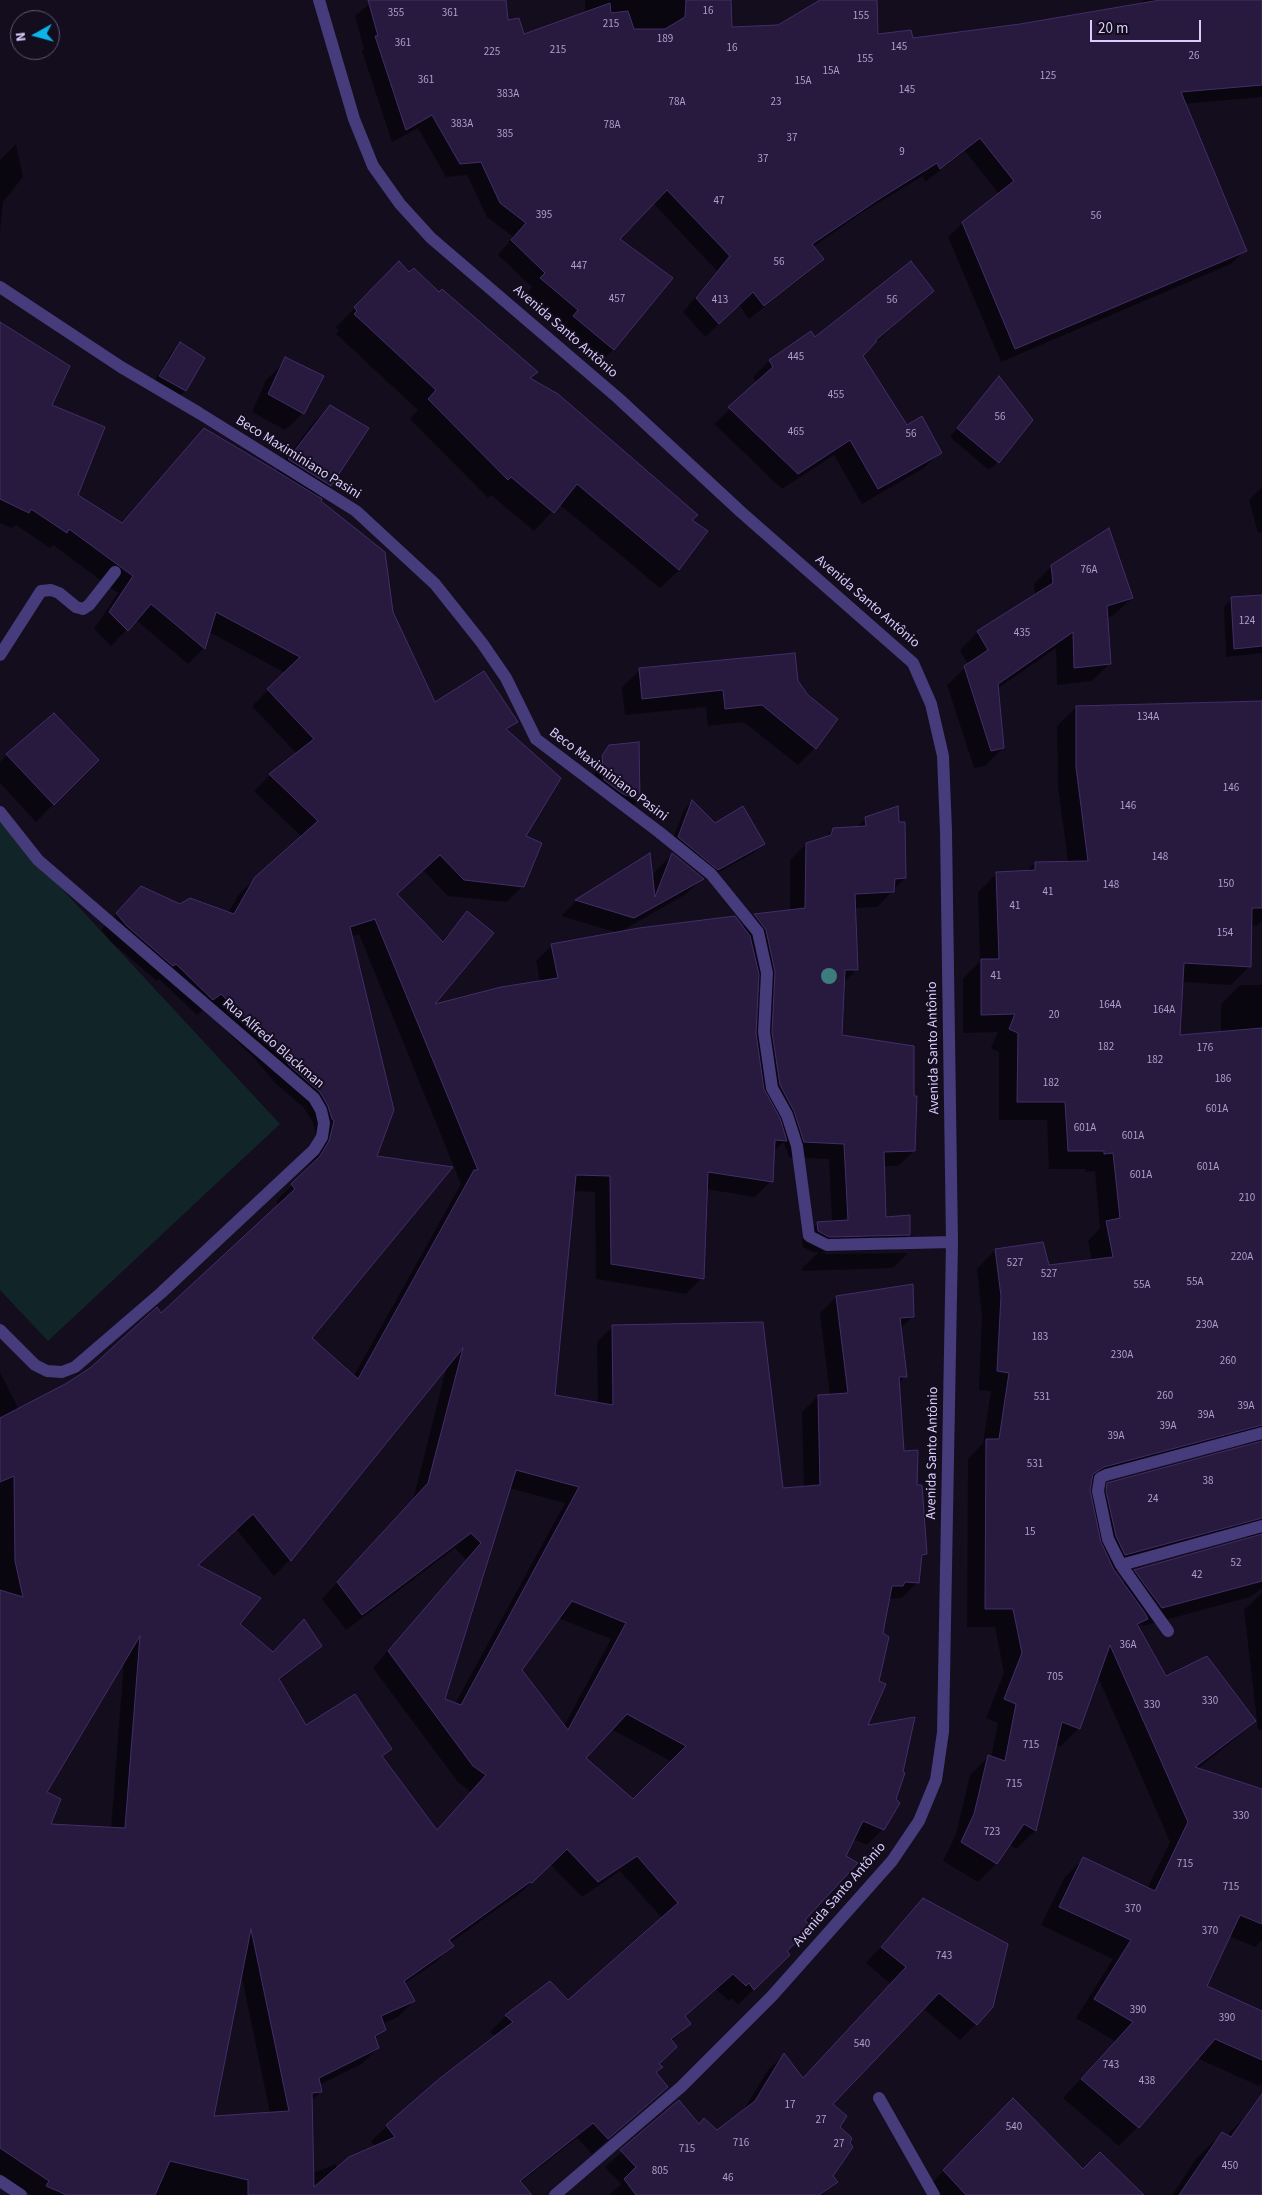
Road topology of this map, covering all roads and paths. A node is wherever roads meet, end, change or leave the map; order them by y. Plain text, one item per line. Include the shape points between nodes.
1 (319, 0) edge
2 (0, 286) edge
3 (116, 572) dead end
4 (0, 655) edge
5 (0, 812) edge
6 (952, 1242) junction
7 (0, 1330) edge
8 (1262, 1433) edge
9 (1262, 1526) edge
10 (1121, 1565) junction
11 (1168, 1631) dead end
12 (879, 2098) dead end
13 (0, 2181) edge
14 (21, 2195) edge
15 (555, 2195) edge
16 (934, 2195) edge

1 - 6 street, Avenida Santo Antônio via 354,119 373,166 400,204 431,238 618,398 741,512 913,663 931,704 943,756
2 - 6 street, Beco Maximiniano Pasini via 121,367 356,511 435,584 506,678 536,739 711,874 758,932 768,973 764,1032 772,1088 787,1115 797,1146 809,1236 827,1245
3 - 4 street via 83,608 76,607 59,593 42,591
5 - 7 street, Rua Alfredo Blackman via 38,860 314,1098 324,1123 322,1137 314,1150 161,1293 74,1367 62,1372 47,1371 35,1365
6 - 15 street, Avenida Santo Antônio via 943,1732 936,1780 919,1821 892,1861 772,1996 681,2087
8 - 10 street via 1100,1478 1098,1491 1108,1539
9 - 10 street
10 - 11 street
12 - 16 street
13 - 14 street

